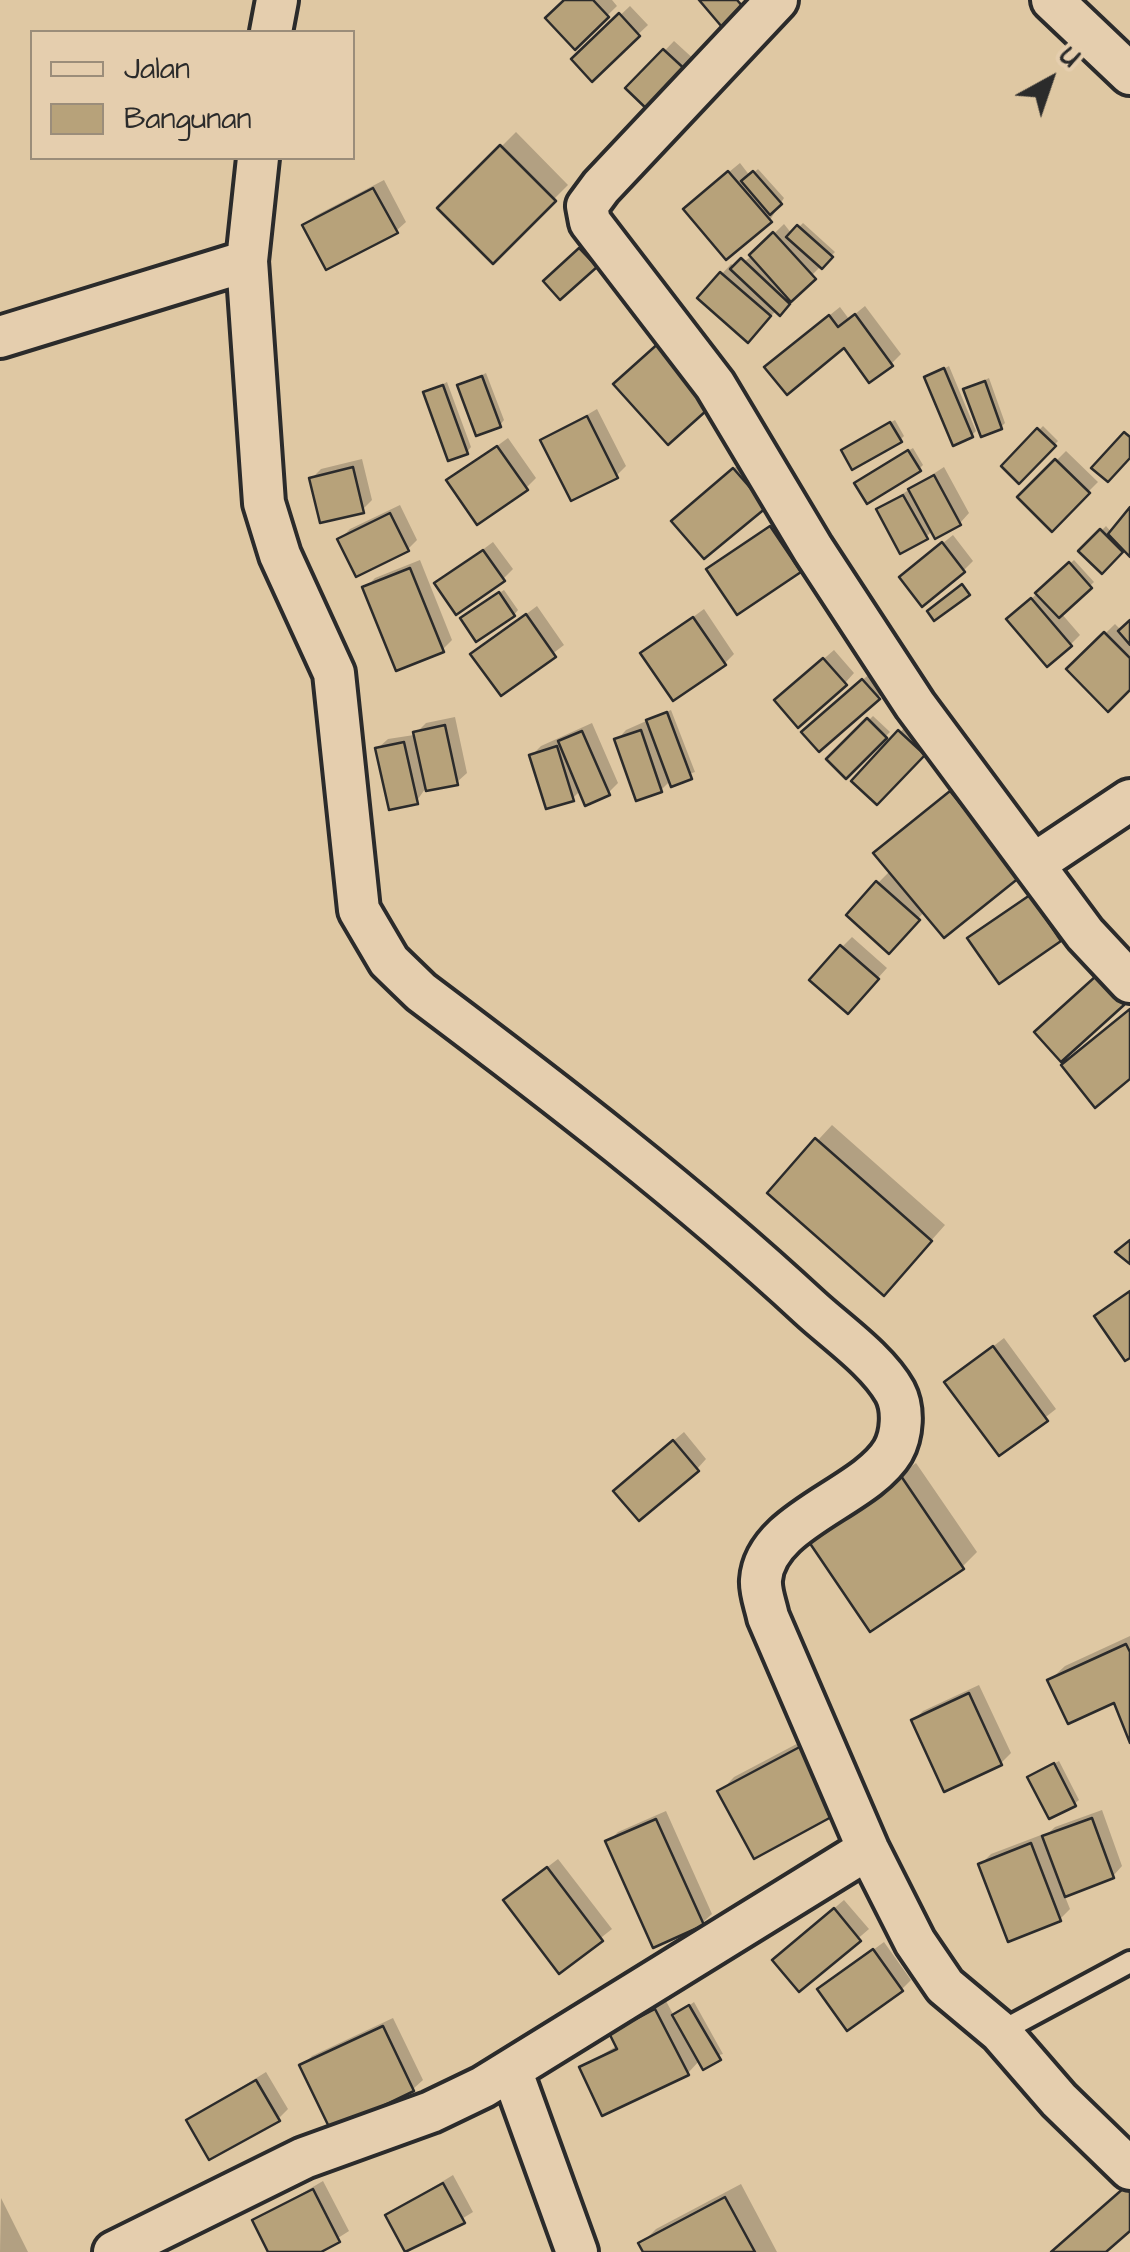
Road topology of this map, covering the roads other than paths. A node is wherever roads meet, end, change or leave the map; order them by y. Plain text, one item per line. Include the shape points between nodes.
1 (277, 0) edge
2 (776, 0) edge
3 (1052, 0) edge
4 (271, 30) edge
5 (1130, 74) edge
6 (258, 160) edge
7 (247, 261) junction
8 (0, 337) edge
9 (1130, 800) edge
10 (1034, 864) junction
11 (1130, 982) edge
12 (868, 1848) junction
13 (1130, 1962) edge
14 (1000, 2032) junction
15 (512, 2072) junction
16 (1130, 2169) edge
17 (114, 2252) edge
18 (577, 2252) edge

1 - 4 street
2 - 10 street via 601,187 586,206 590,222 716,385 864,628
3 - 5 street
6 - 7 street
7 - 8 street
7 - 12 street via 264,502 334,673 357,894 372,938 421,992 709,1216 896,1393 901,1417 892,1452 788,1534 769,1554 760,1581 768,1618
9 - 10 street
10 - 11 street
12 - 14 street via 914,1942 945,1986
12 - 15 street
13 - 14 lane
14 - 16 street
15 - 17 street via 431,2112 304,2158
15 - 18 street

